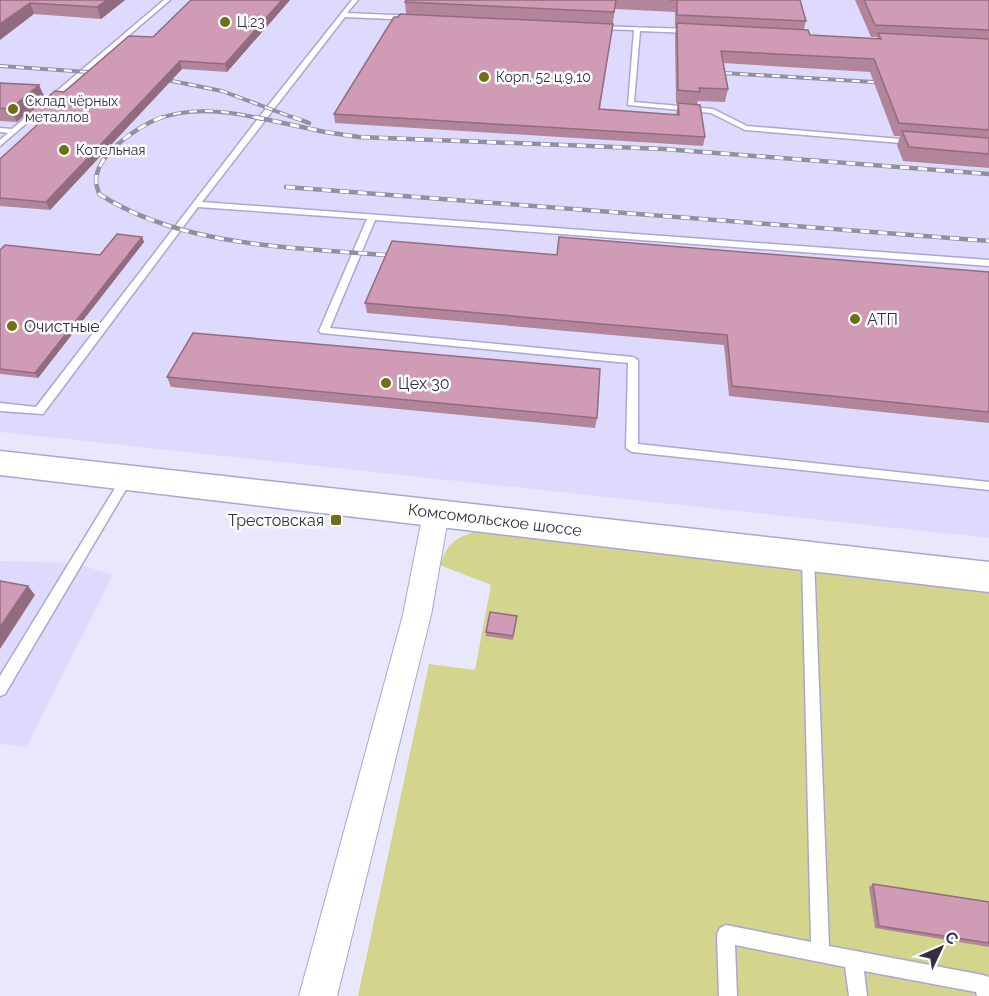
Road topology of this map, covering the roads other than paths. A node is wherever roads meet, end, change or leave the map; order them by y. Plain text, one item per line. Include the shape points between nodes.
1 (167, 0) edge
2 (355, 0) edge
3 (344, 15) junction
4 (419, 18) edge
5 (591, 26) edge
6 (637, 28) junction
7 (695, 32) edge
8 (0, 130) edge
9 (14, 131) junction
10 (919, 142) edge
11 (0, 144) edge
12 (196, 204) junction
13 (372, 217) junction
14 (989, 263) edge
15 (0, 407) edge
16 (2, 467) edge
17 (127, 478) junction
18 (989, 486) edge
19 (436, 513) junction
20 (808, 555) junction
21 (989, 577) edge
22 (0, 689) edge
23 (820, 953) junction
24 (853, 960) junction
25 (318, 996) edge
26 (728, 996) edge
27 (858, 996) edge
28 (986, 996) edge

1 - 9 lane
2 - 3 lane
3 - 4 lane
3 - 12 lane
5 - 6 lane
6 - 7 lane
6 - 10 lane via 630,104 712,111 745,128
8 - 9 lane
9 - 11 lane
12 - 13 lane
12 - 15 lane via 39,411
13 - 14 lane
13 - 18 lane via 324,331 633,360 632,448
16 - 17 main road, Комсомольское шоссе
17 - 19 main road, Комсомольское шоссе
17 - 22 lane
19 - 20 main road, Комсомольское шоссе
19 - 25 street via 417,615
20 - 21 main road, Комсомольское шоссе
20 - 23 lane
23 - 24 lane
23 - 26 lane via 726,934
24 - 27 lane
24 - 28 lane via 983,984

